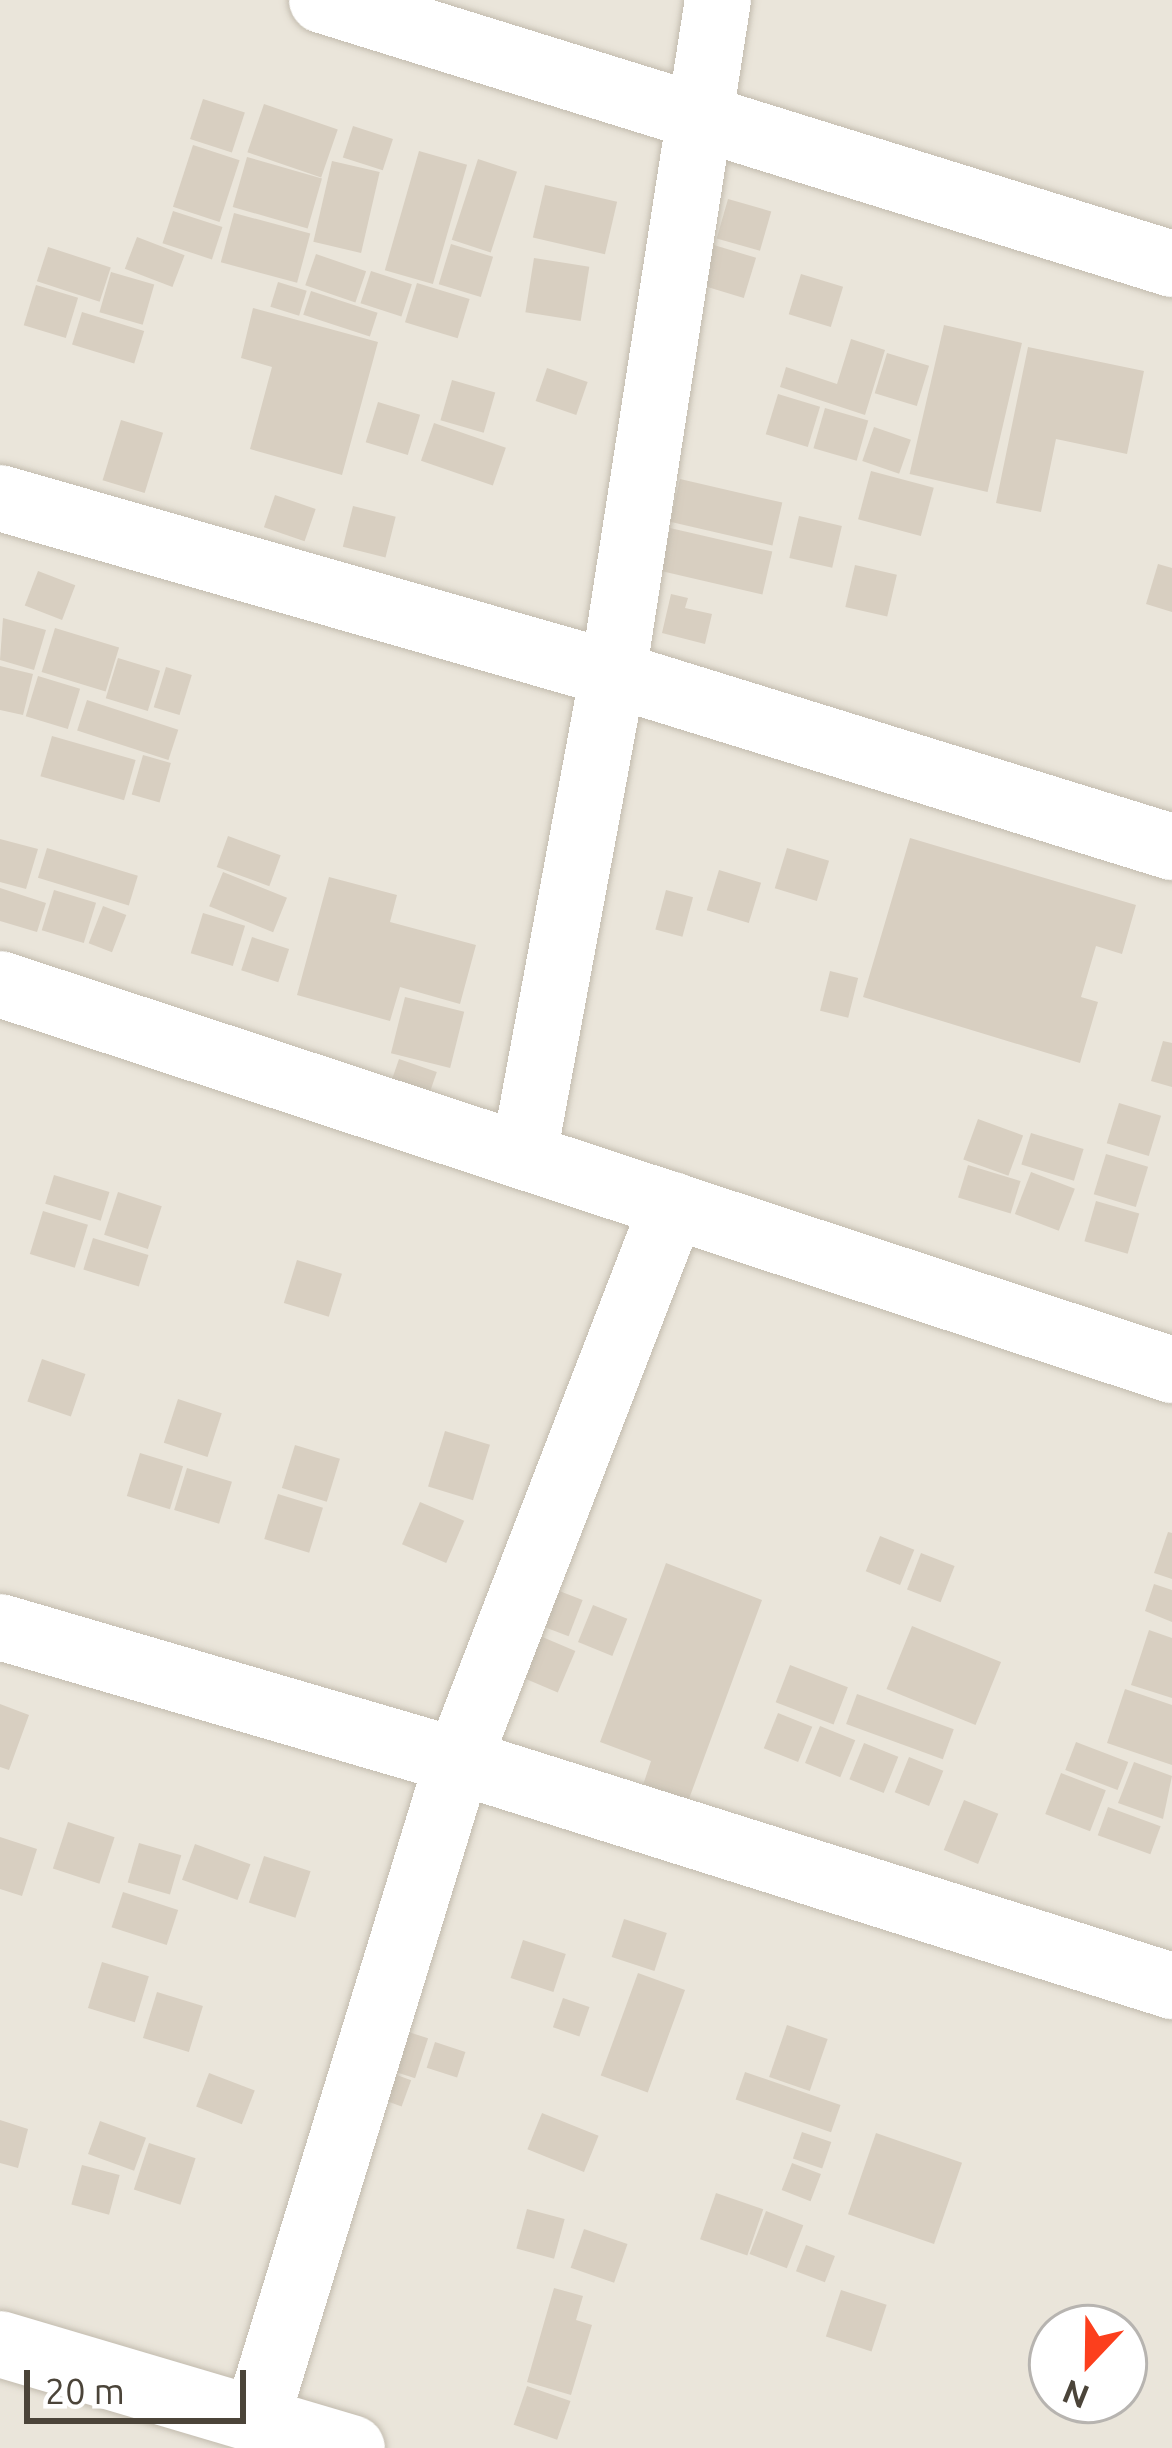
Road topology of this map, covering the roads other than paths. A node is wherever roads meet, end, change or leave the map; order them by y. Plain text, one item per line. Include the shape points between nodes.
1 (322, 0) edge
2 (718, 0) edge
3 (701, 114) junction
4 (1172, 264) edge
5 (0, 498) edge
6 (614, 674) junction
7 (1172, 847) edge
8 (0, 985) edge
9 (524, 1154) junction
10 (674, 1205) junction
11 (1172, 1370) edge
12 (0, 1627) edge
13 (458, 1761) junction
14 (1172, 1986) edge
15 (0, 2344) edge
16 (256, 2420) junction
17 (352, 2448) edge

1 - 3 street
2 - 3 street
3 - 4 street
3 - 6 street
5 - 6 street
6 - 7 street
6 - 9 street
8 - 9 street
9 - 10 street
10 - 11 street
10 - 13 street
12 - 13 street
13 - 14 street
13 - 16 street
15 - 16 street
16 - 17 street

